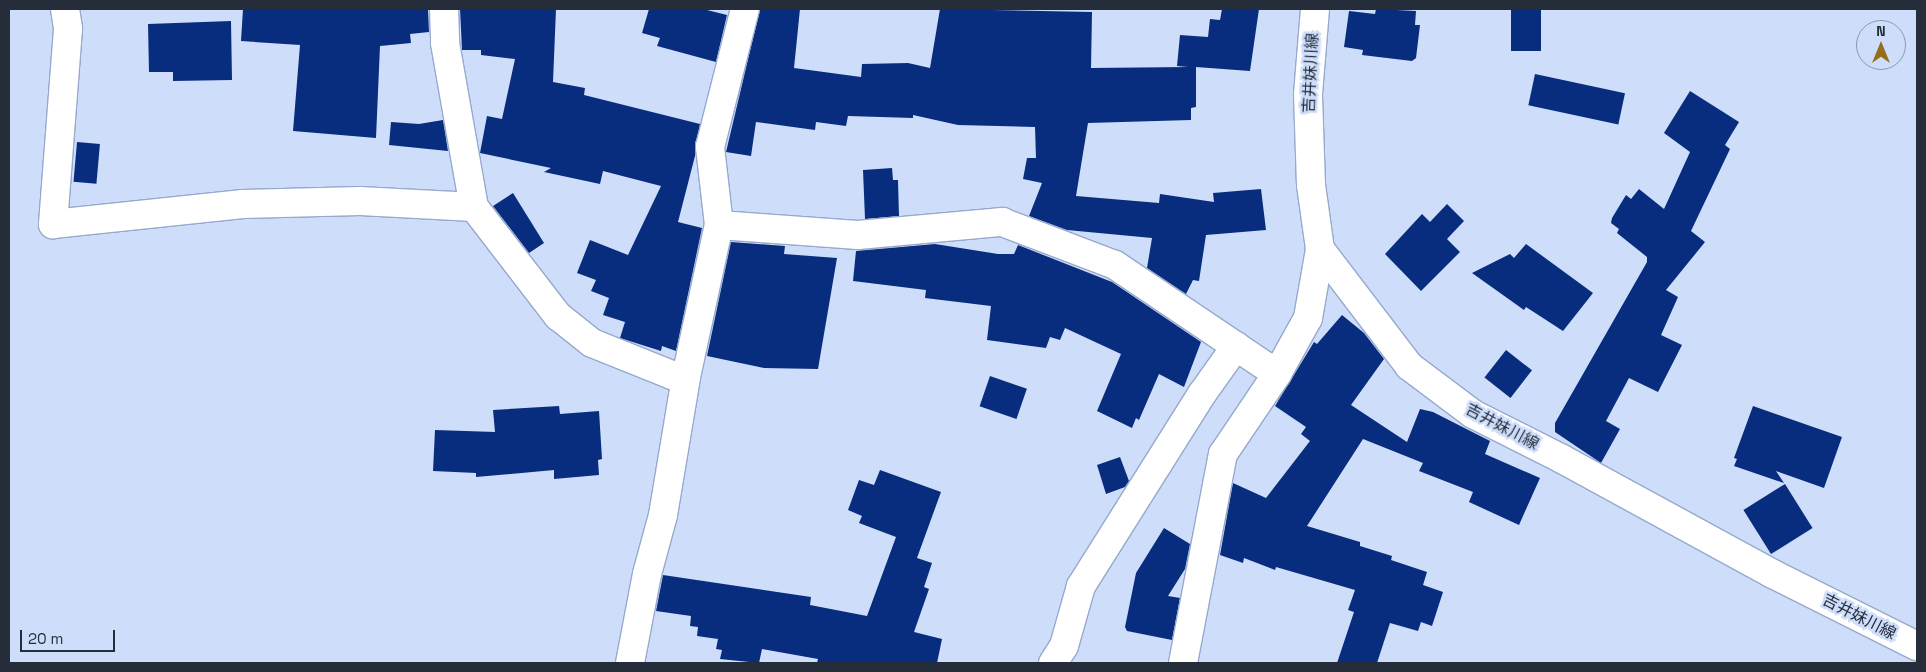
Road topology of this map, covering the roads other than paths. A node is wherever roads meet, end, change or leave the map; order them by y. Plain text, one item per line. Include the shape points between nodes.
1 (64, 9) edge
2 (444, 9) edge
3 (745, 9) edge
4 (1315, 9) edge
5 (474, 208) junction
6 (719, 225) junction
7 (1320, 249) junction
8 (1236, 346) junction
9 (1277, 374) junction
10 (686, 377) junction
11 (1917, 646) edge
12 (630, 663) edge
13 (1053, 663) edge
14 (1183, 663) edge

1 - 5 street via 68,29 53,224 244,204 360,201
2 - 5 street via 445,43
3 - 6 street via 710,147
4 - 7 street, 吉井妹川線 via 1308,95 1311,186
5 - 10 street via 558,316 592,343 672,375
6 - 8 street via 858,235 1002,222 1116,265
6 - 10 street
7 - 9 street via 1308,318
7 - 11 street, 吉井妹川線 via 1409,366 1473,414 1562,458 1773,574
8 - 9 street
8 - 13 street via 1202,394 1081,586 1064,646
9 - 14 street via 1223,454
10 - 12 street via 663,515 647,574

